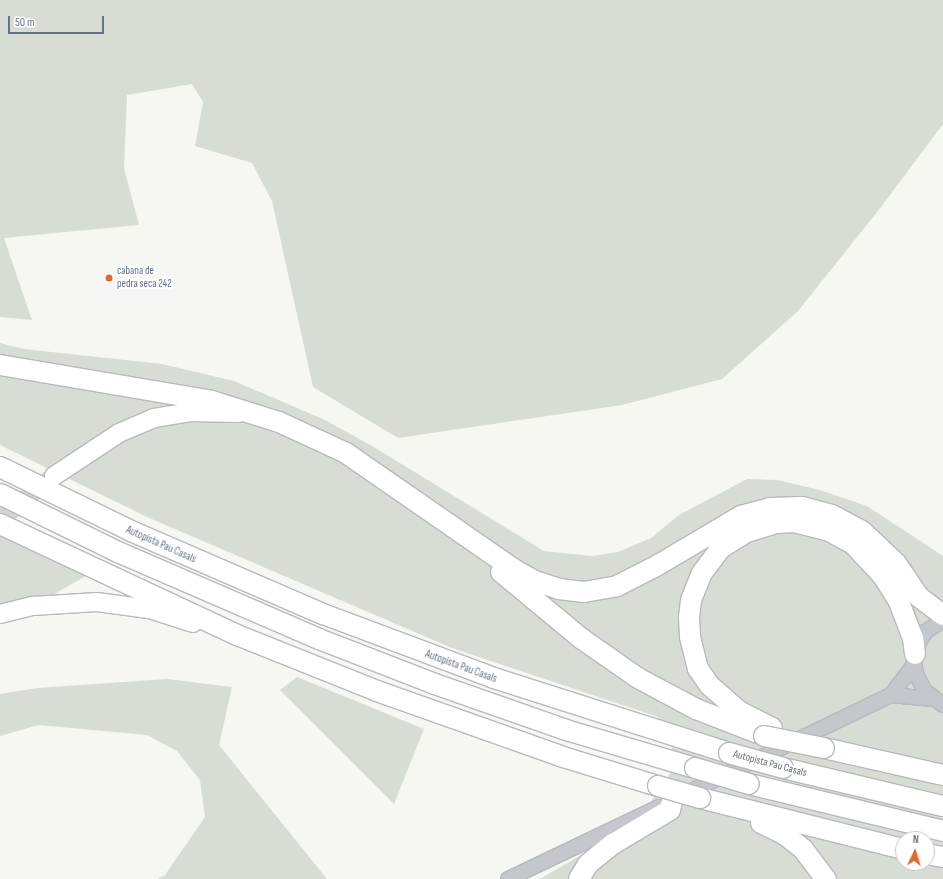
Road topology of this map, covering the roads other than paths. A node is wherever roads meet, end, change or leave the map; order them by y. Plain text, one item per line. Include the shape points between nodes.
1 (0, 365) edge
2 (279, 422) junction
3 (0, 467) edge
4 (54, 476) tunnel mouth
5 (0, 494) edge
6 (415, 500) junction
7 (0, 524) edge
8 (0, 614) edge
9 (943, 615) edge
10 (943, 620) edge
11 (237, 635) junction
12 (915, 659) junction
13 (891, 695) junction
14 (938, 702) edge
15 (768, 732) junction
16 (943, 774) edge
17 (672, 801) junction
18 (706, 802) junction
19 (943, 806) edge
20 (943, 831) edge
21 (895, 847) edge
22 (508, 879) edge
23 (580, 879) edge
24 (826, 879) edge

1 - 2 highway via 212,401
2 - 4 highway via 253,416 213,412 191,412 154,418 119,433
2 - 6 highway via 346,453
3 - 19 highway, Autopista Pau Casals, bridge via 210,567 440,660 574,706 728,753
5 - 20 highway, bridge via 125,555 318,639 435,684 559,727 749,784
6 - 9 highway via 535,581 559,589 584,592 617,586 638,577 742,516 786,506 818,510 862,531 896,563 919,597
6 - 15 highway via 615,663 696,709
7 - 11 highway
8 - 11 highway via 33,606 74,602 121,603
10 - 12 street via 925,632
11 - 18 highway, bridge via 458,721
12 - 13 street
12 - 14 street via 920,684
12 - 15 highway via 913,638 899,602 883,576 853,544 827,530 800,523 777,523 747,532 721,548 702,573 691,600 690,636 698,669 710,686 739,712
13 - 14 street
13 - 17 street
15 - 16 highway, bridge via 824,748
17 - 22 street
17 - 23 highway via 670,810 614,844 588,864
18 - 21 highway
18 - 24 highway via 784,834 807,854

